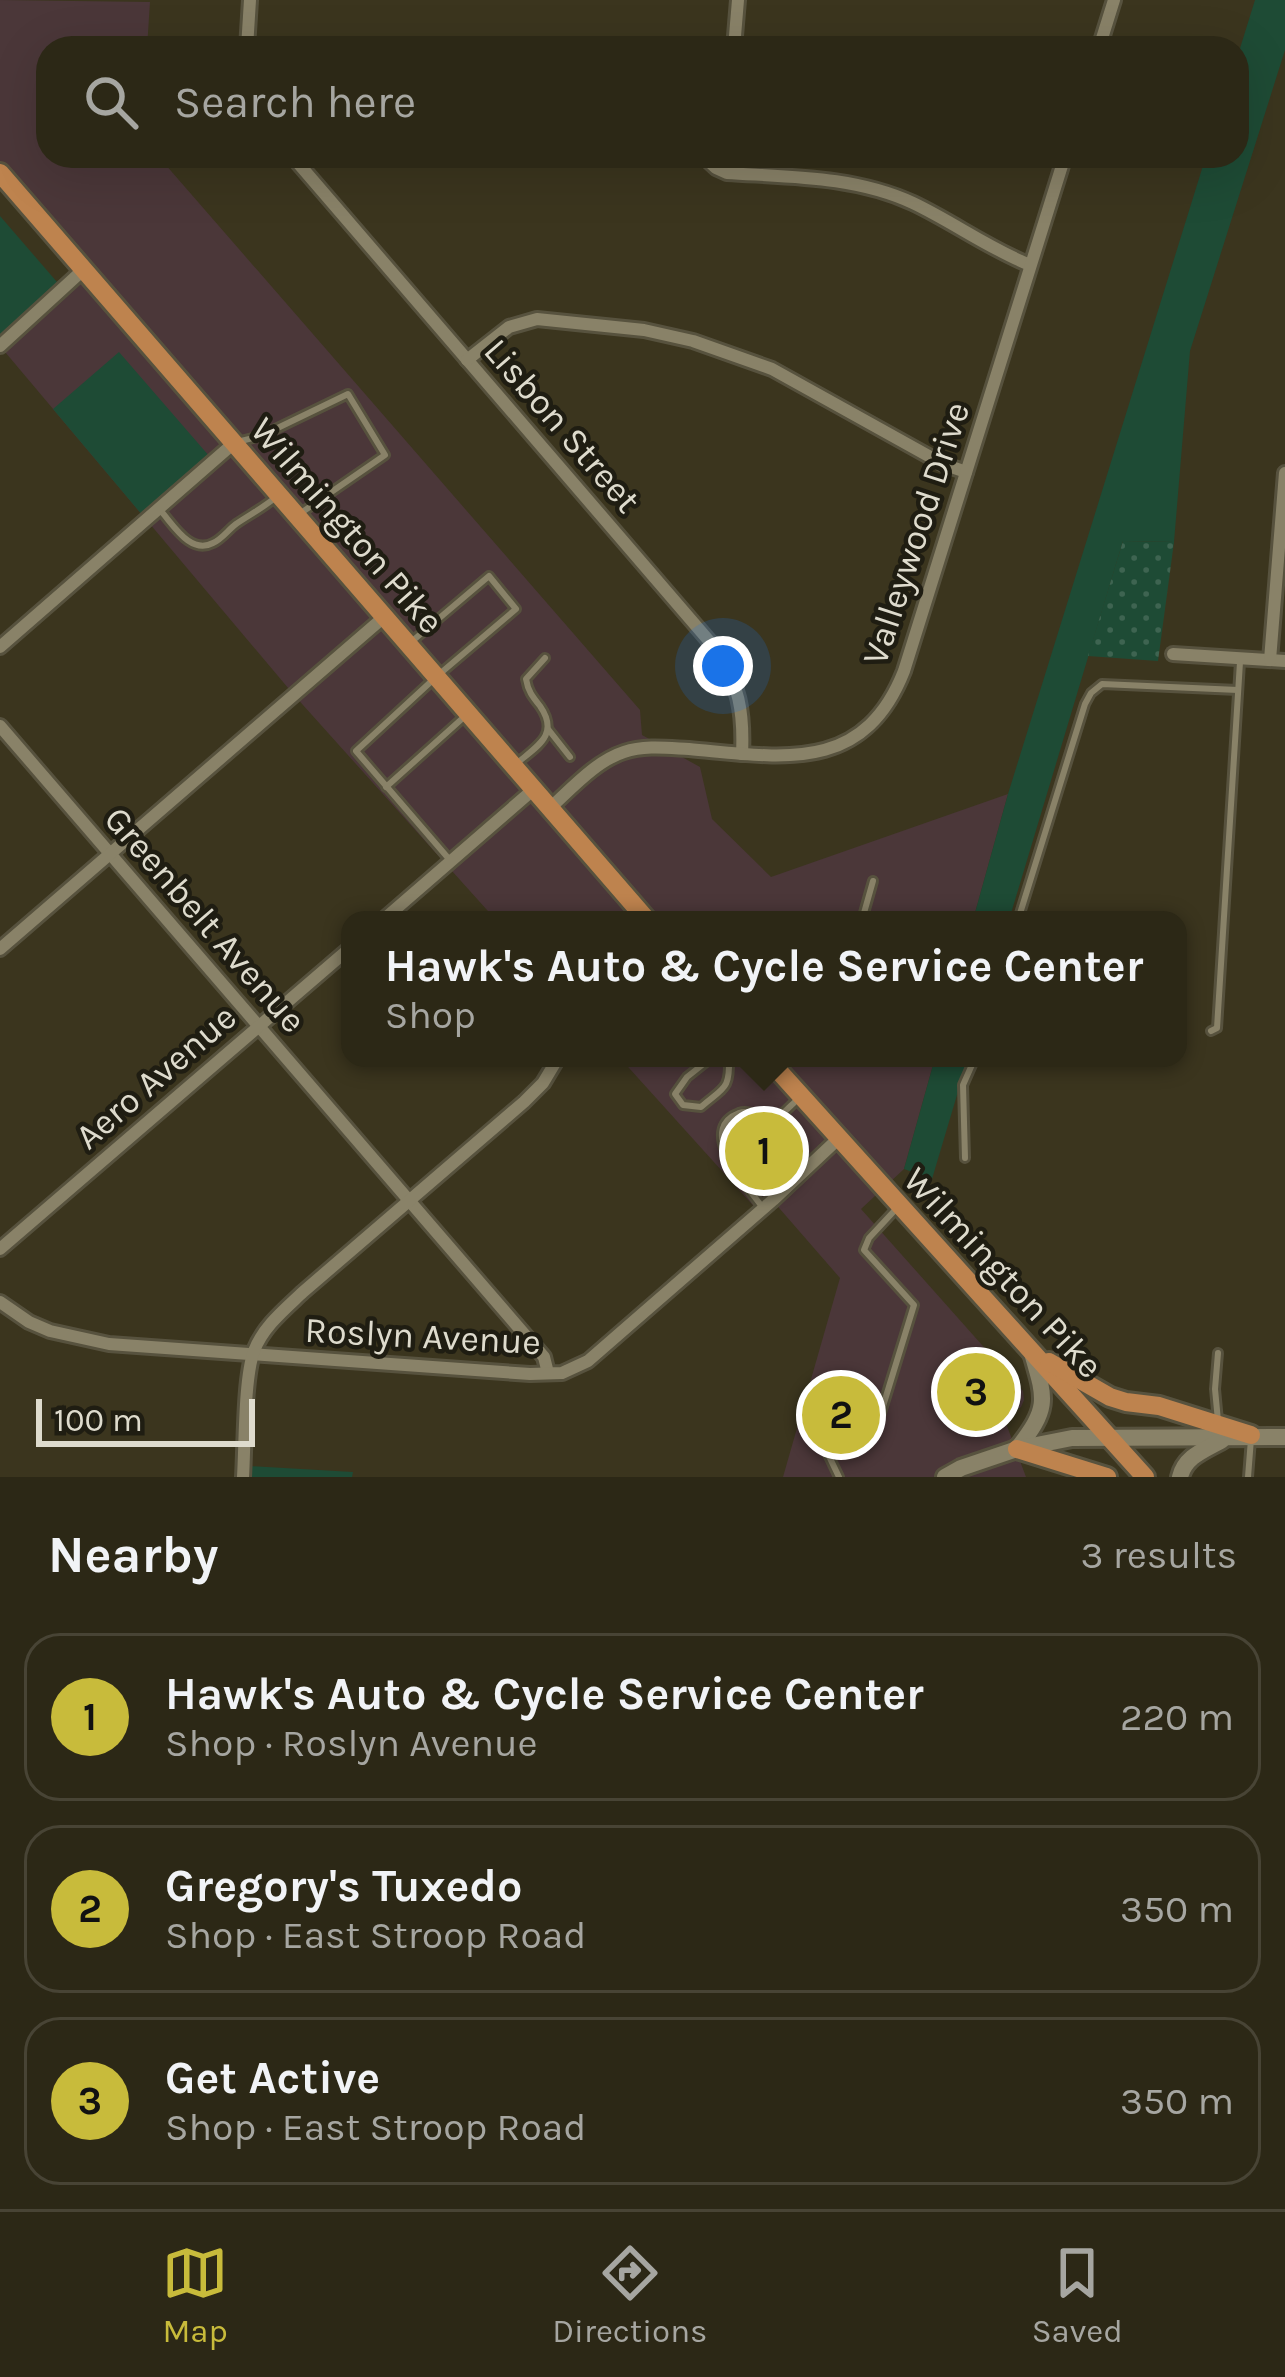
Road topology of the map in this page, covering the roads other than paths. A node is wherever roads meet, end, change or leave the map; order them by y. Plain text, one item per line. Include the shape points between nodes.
1 (250, 0) edge
2 (738, 0) edge
3 (1114, 0) edge
4 (248, 36) edge
5 (735, 36) edge
6 (1104, 36) edge
7 (302, 168) edge
8 (716, 168) edge
9 (1061, 168) edge
10 (0, 173) edge
11 (1030, 265) junction
12 (83, 270) junction
13 (0, 346) edge
14 (467, 360) junction
15 (234, 443) junction
16 (966, 472) junction
17 (1285, 473) edge
18 (279, 495) junction
19 (160, 510) junction
20 (296, 516) junction
21 (384, 617) junction
22 (408, 645) junction
23 (0, 647) edge
24 (1173, 654) dead end
25 (544, 658) dead end
26 (1240, 658) junction
27 (1270, 660) junction
28 (1285, 662) edge
29 (436, 677) junction
30 (1238, 690) junction
31 (468, 714) junction
32 (0, 726) edge
33 (548, 729) junction
34 (742, 754) junction
35 (570, 757) dead end
36 (513, 766) junction
37 (386, 787) junction
38 (534, 789) junction
39 (550, 808) junction
40 (110, 854) junction
41 (451, 861) junction
42 (874, 881) dead end
43 (393, 911) edge
44 (639, 911) edge
45 (865, 911) edge
46 (1021, 911) edge
47 (0, 949) edge
48 (341, 956) edge
49 (259, 1026) junction
50 (1211, 1031) dead end
51 (553, 1067) edge
52 (701, 1067) edge
53 (729, 1067) edge
54 (774, 1067) edge
55 (971, 1067) edge
56 (801, 1097) junction
57 (838, 1139) junction
58 (965, 1158) dead end
59 (408, 1200) junction
60 (899, 1207) junction
61 (764, 1208) junction
62 (0, 1249) edge
63 (0, 1302) edge
64 (1032, 1352) junction
65 (1218, 1353) dead end
66 (252, 1354) junction
67 (548, 1373) junction
68 (1221, 1433) junction
69 (1251, 1436) junction
70 (1285, 1437) edge
71 (1111, 1438) junction
72 (1017, 1449) junction
73 (243, 1477) edge
74 (839, 1477) edge
75 (945, 1477) edge
76 (1107, 1477) edge
77 (1145, 1477) edge
78 (1180, 1477) edge
79 (1248, 1477) edge

1 - 4 street
2 - 5 street
3 - 6 street
7 - 14 street, Lisbon Street
8 - 11 street via 881,191
9 - 11 street, Valleywood Drive
10 - 12 main road, Wilmington Pike
11 - 16 street, Valleywood Drive
12 - 13 street
12 - 15 main road, Wilmington Pike
14 - 16 street via 537,319 644,330 772,369
14 - 34 street, Lisbon Street via 716,649 741,702
15 - 18 main road, Wilmington Pike
15 - 19 street
15 - 20 lane via 348,394 385,454
16 - 34 street, Valleywood Drive via 886,707 838,747 792,757
17 - 27 street
18 - 19 lane via 205,545 185,538
18 - 20 main road, Wilmington Pike
19 - 23 street
20 - 21 main road, Wilmington Pike
21 - 22 main road, Wilmington Pike
21 - 40 street
22 - 29 main road, Wilmington Pike
22 - 29 lane via 489,576 517,609
24 - 26 street
25 - 33 lane via 526,688
26 - 27 street
26 - 30 lane
27 - 28 street
29 - 31 main road, Wilmington Pike
29 - 37 lane via 356,751
30 - 46 lane via 1102,684 1091,693
30 - 50 lane
31 - 36 main road, Wilmington Pike
31 - 37 lane
32 - 40 street, Greenbelt Avenue
33 - 35 lane
33 - 36 lane
34 - 39 street, Valleywood Drive via 626,751
36 - 38 main road, Wilmington Pike
37 - 41 lane
38 - 39 main road, Wilmington Pike
38 - 41 street
39 - 44 main road, Wilmington Pike
40 - 47 street
40 - 49 street, Greenbelt Avenue
41 - 43 street
42 - 45 lane
48 - 49 street, Aero Avenue
49 - 59 street, Greenbelt Avenue
49 - 62 street, Aero Avenue
51 - 59 street
52 - 53 lane via 678,1087 683,1105 701,1107 730,1079
54 - 56 main road, Wilmington Pike
55 - 58 lane via 963,1085
56 - 57 main road, Wilmington Pike
56 - 61 lane via 777,1118 738,1114 720,1136
57 - 60 main road, Wilmington Pike
57 - 61 street, Roslyn Avenue
59 - 66 street via 274,1319
59 - 67 street, Greenbelt Avenue via 544,1357
60 - 64 main road, Wilmington Pike
60 - 74 lane via 864,1250 914,1305 876,1429 827,1452
61 - 67 street, Roslyn Avenue via 588,1361
63 - 66 street, Roslyn Avenue via 79,1339
64 - 68 main road via 1110,1397 1159,1406
64 - 71 main road, Wilmington Pike
64 - 72 main road via 1045,1397
65 - 68 lane
66 - 67 street, Roslyn Avenue
66 - 73 street
68 - 69 main road
68 - 71 main road
68 - 78 main road
69 - 70 main road
69 - 79 lane
71 - 72 main road
71 - 77 main road, Wilmington Pike
72 - 75 main road
72 - 76 main road

